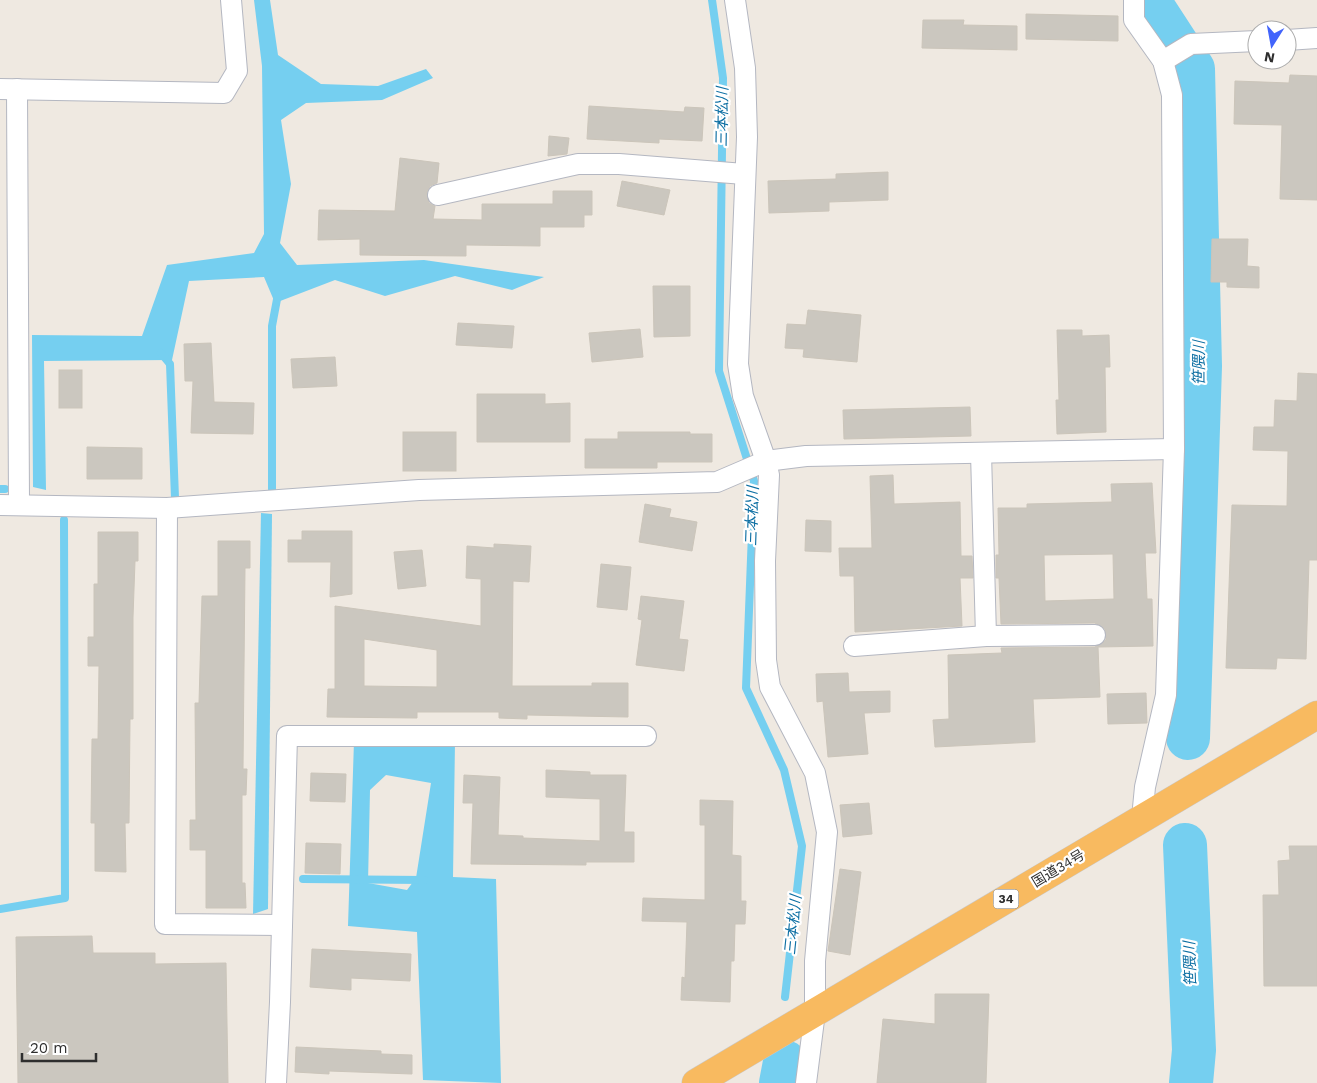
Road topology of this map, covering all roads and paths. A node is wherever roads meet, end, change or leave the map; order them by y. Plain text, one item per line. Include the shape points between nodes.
1 (232, 0) edge
2 (735, 0) edge
3 (1134, 0) edge
4 (1317, 38) edge
5 (1297, 39) edge
6 (1247, 41) edge
7 (1163, 61) junction
8 (9, 89) edge
9 (744, 174) junction
10 (438, 195) dead end
11 (1174, 449) junction
12 (981, 452) junction
13 (766, 461) junction
14 (10, 504) edge
15 (167, 508) junction
16 (1095, 635) dead end
17 (986, 636) junction
18 (854, 646) dead end
19 (1317, 715) edge
20 (646, 736) dead end
21 (1142, 818) junction
22 (282, 925) junction
23 (815, 1012) junction
24 (276, 1083) edge
25 (696, 1083) edge
26 (806, 1083) edge

1 - 8 street via 237,71 224,92
2 - 9 street via 745,68 747,137
3 - 7 street via 1134,20
4 - 5 street
6 - 7 street via 1191,44
7 - 11 street via 1172,95
8 - 14 street
9 - 10 street via 578,164
9 - 13 street via 738,364 744,396
11 - 12 street
11 - 21 street via 1166,695 1145,787
12 - 13 street via 806,456
12 - 17 street
13 - 15 street via 717,482 419,490
13 - 23 street via 769,475 765,561 766,660 770,687 815,773 827,832 814,961
14 - 15 street
15 - 22 street via 165,924
16 - 17 street
17 - 18 street
19 - 21 highway, 国道34号 / 34
20 - 22 street via 287,736
21 - 23 highway, 国道34号 / 34
22 - 24 street
23 - 25 highway, 国道34号 / 34
23 - 26 street

